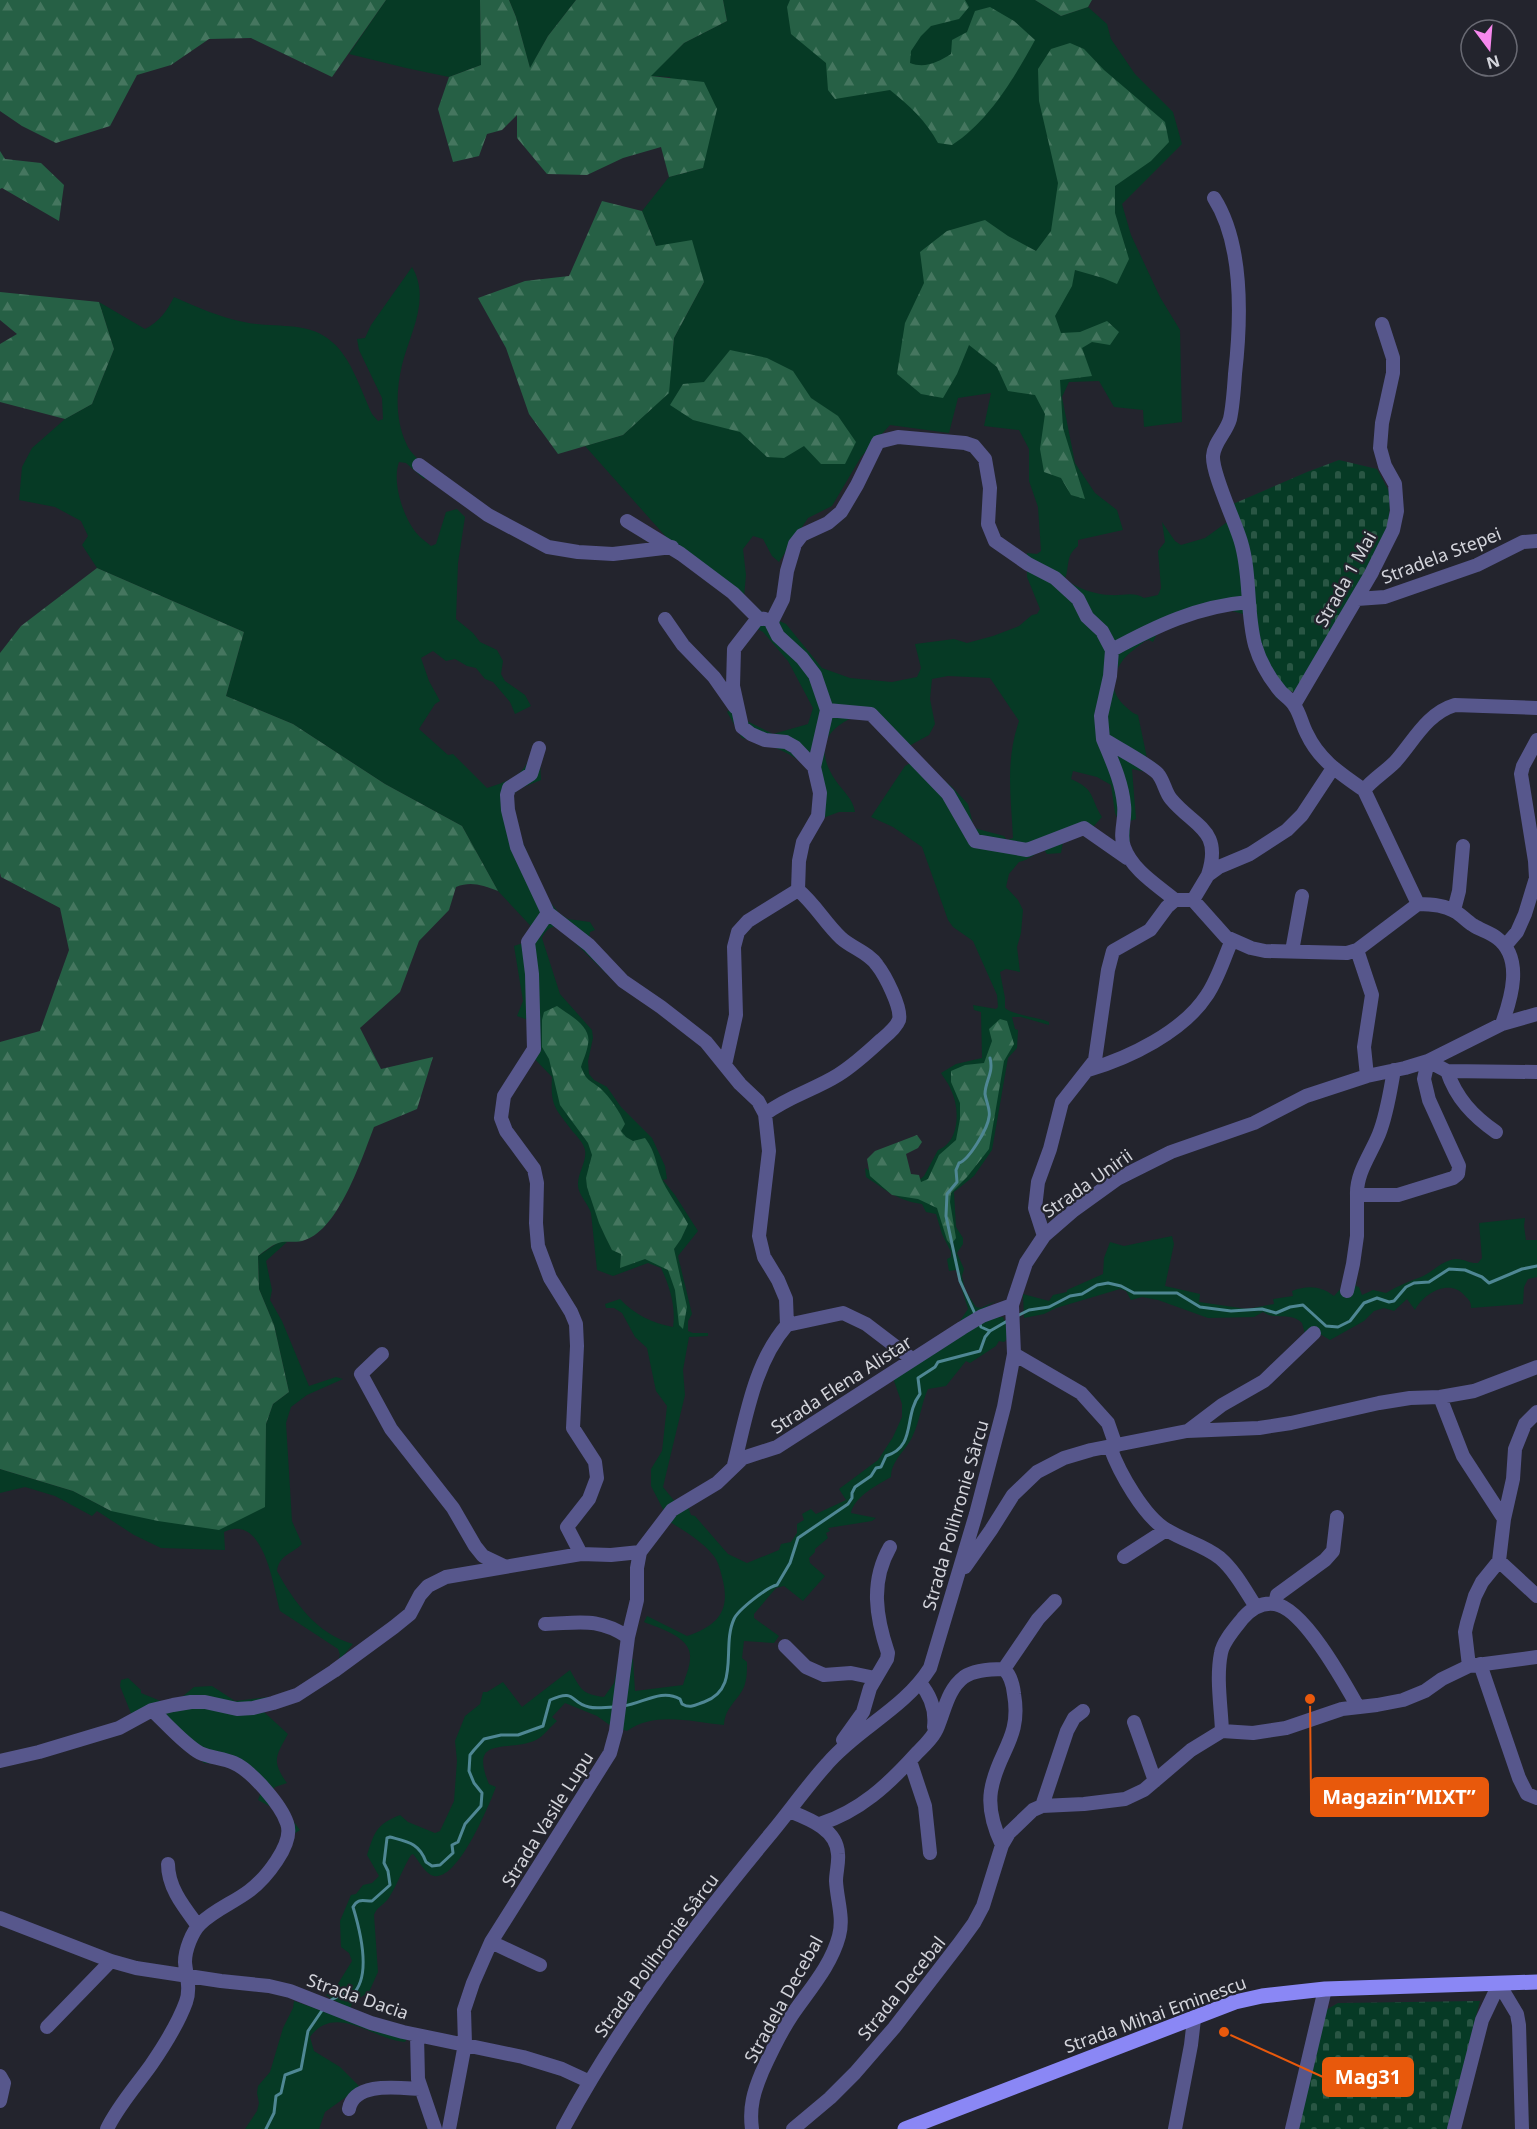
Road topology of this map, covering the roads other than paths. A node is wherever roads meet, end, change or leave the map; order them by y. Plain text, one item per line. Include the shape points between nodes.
1 (1214, 198) dead end
2 (1382, 324) dead end
3 (420, 465) dead end
4 (627, 521) dead end
5 (1537, 541) edge
6 (672, 548) junction
7 (1357, 599) junction
8 (1249, 602) junction
9 (758, 618) junction
10 (664, 619) dead end
11 (773, 621) junction
12 (1112, 650) junction
13 (1294, 705) junction
14 (1537, 708) edge
15 (827, 710) junction
16 (737, 712) junction
17 (1103, 739) junction
18 (1537, 740) edge
19 (539, 748) dead end
20 (814, 767) junction
21 (1333, 768) junction
22 (1364, 790) junction
23 (1463, 846) dead end
24 (1131, 861) junction
25 (1208, 875) junction
26 (798, 890) junction
27 (1302, 896) dead end
28 (1175, 900) junction
29 (1193, 900) junction
30 (1418, 904) junction
31 (1454, 910) junction
32 (548, 913) junction
33 (1232, 940) junction
34 (1506, 946) junction
35 (1357, 950) junction
36 (1292, 951) junction
37 (1537, 1014) edge
38 (1502, 1024) junction
39 (1428, 1061) junction
40 (725, 1065) junction
41 (1088, 1070) junction
42 (1394, 1071) junction
43 (1447, 1071) junction
44 (1537, 1072) edge
45 (1367, 1076) junction
46 (765, 1114) junction
47 (1496, 1132) dead end
48 (1357, 1195) junction
49 (1044, 1236) junction
50 (1347, 1291) dead end
51 (1012, 1305) junction
52 (787, 1325) junction
53 (1314, 1333) dead end
54 (382, 1354) dead end
55 (1014, 1354) junction
56 (912, 1359) junction
57 (1537, 1367) edge
58 (1440, 1397) junction
59 (1537, 1412) edge
60 (1187, 1431) junction
61 (1113, 1446) junction
62 (734, 1465) junction
63 (1337, 1517) dead end
64 (1504, 1519) junction
65 (1166, 1530) junction
66 (890, 1547) dead end
67 (640, 1552) junction
68 (581, 1554) junction
69 (1124, 1557) dead end
70 (1499, 1561) junction
71 (504, 1566) junction
72 (954, 1582) junction
73 (1537, 1596) edge
74 (1055, 1601) dead end
75 (1275, 1604) junction
76 (1256, 1606) junction
77 (545, 1624) dead end
78 (628, 1637) junction
79 (785, 1646) dead end
80 (1537, 1657) edge
81 (1475, 1665) junction
82 (1004, 1668) junction
83 (875, 1678) junction
84 (920, 1683) junction
85 (1358, 1707) junction
86 (152, 1710) junction
87 (1083, 1711) dead end
88 (1134, 1722) dead end
89 (1222, 1731) junction
90 (933, 1736) junction
91 (837, 1753) junction
92 (0, 1761) edge
93 (910, 1761) junction
94 (1155, 1781) junction
95 (1537, 1798) edge
96 (1042, 1806) junction
97 (789, 1811) junction
98 (820, 1824) junction
99 (1002, 1845) junction
100 (930, 1853) dead end
101 (168, 1864) dead end
102 (0, 1918) edge
103 (198, 1926) junction
104 (491, 1942) junction
105 (111, 1961) junction
106 (540, 1965) dead end
107 (188, 1976) junction
108 (1537, 1982) edge
109 (1499, 1984) junction
110 (1325, 1989) junction
111 (1194, 2019) junction
112 (47, 2027) dead end
113 (417, 2035) junction
114 (465, 2044) junction
115 (0, 2076) edge
116 (588, 2081) junction
117 (420, 2089) junction
118 (0, 2101) edge
119 (350, 2109) dead end
120 (107, 2129) edge
121 (435, 2129) edge
122 (449, 2129) edge
123 (563, 2129) edge
124 (752, 2129) edge
125 (793, 2129) edge
126 (904, 2129) edge
127 (1175, 2129) edge
128 (1292, 2129) edge
129 (1454, 2129) edge
130 (1522, 2129) edge

1 - 8 street via 1228,228 1240,329 1229,422 1213,457 1246,559
2 - 7 street, Strada 1 Mai via 1393,358 1393,373 1380,448 1395,484 1397,511 1394,530
3 - 6 street via 488,515 548,547 613,554
4 - 6 street
5 - 7 street, Stradela Stepei via 1523,542 1477,565 1385,597
6 - 9 street via 733,593
7 - 13 street, Strada 1 Mai
8 - 12 street via 1182,615
8 - 13 street via 1261,660
9 - 11 street
9 - 16 street via 734,649
10 - 16 street via 714,677
11 - 12 street via 783,599 795,544 802,535 841,512 878,442 898,437 974,446 985,459 990,488 988,524 995,541 1055,578 1078,599
11 - 15 street via 778,636 815,675
12 - 17 street via 1101,716
13 - 21 street via 1314,747
14 - 22 street via 1448,707 1429,720 1393,764
15 - 20 street
15 - 24 street via 871,714 948,794 975,841 1027,850 1084,828
16 - 20 street via 742,727 751,734 786,742
17 - 24 street via 1122,788 1123,846
17 - 25 street via 1158,773 1169,797 1199,823 1209,837 1212,851
18 - 34 street via 1521,774 1536,878 1525,914
19 - 32 street via 531,774 508,788 507,795 517,847
20 - 26 street via 820,793 818,816 803,842
21 - 22 street
21 - 25 street via 1302,815 1287,830
22 - 30 street
23 - 31 street
24 - 28 street
25 - 29 street
26 - 40 street via 748,921 738,932 734,947 736,1016
26 - 46 street via 840,937 878,966 895,998 899,1020 891,1032 853,1064
27 - 36 street
28 - 29 street
28 - 41 street via 1150,930 1113,951 1098,1049
29 - 33 street
30 - 31 street
30 - 35 street
31 - 34 street
32 - 40 street via 589,945 623,981 706,1042
32 - 68 street via 528,942 534,1049 504,1096 501,1118 534,1169 538,1246 550,1278 576,1324 573,1428 595,1462 597,1478 589,1499 567,1527
33 - 36 street via 1265,951
33 - 41 street via 1207,995 1190,1015 1122,1059
34 - 38 street via 1513,976
35 - 36 street
35 - 45 street via 1372,995 1364,1047
37 - 38 street, Strada Unirii
38 - 39 street, Strada Unirii
39 - 42 street, Strada Unirii
39 - 43 street
39 - 48 street via 1424,1079 1429,1100 1459,1166 1458,1174 1398,1195
40 - 46 street
41 - 49 street via 1062,1102 1038,1182 1035,1208
42 - 45 street, Strada Unirii
42 - 48 street via 1384,1119 1356,1186
43 - 44 street
43 - 47 street via 1468,1109
45 - 49 street, Strada Unirii via 1306,1096 1254,1123 1142,1165 1074,1210
46 - 52 street via 768,1151 759,1236 764,1257 786,1299
48 - 50 street via 1357,1236
49 - 51 street, Strada Unirii via 1026,1263
51 - 55 street, Strada Unirii
51 - 56 street, Strada Elena Alistar via 977,1319
52 - 56 street via 843,1313 866,1324
52 - 62 street via 776,1338 752,1393
53 - 60 street via 1264,1381
54 - 71 street via 361,1374 391,1429 453,1508 483,1556
55 - 61 street via 1081,1393 1108,1423
55 - 72 street, Strada Polihronie Sârcu via 1004,1407
56 - 62 street, Strada Elena Alistar via 777,1447
57 - 58 street via 1474,1391
58 - 60 street via 1379,1403 1258,1428
58 - 64 street via 1462,1456
59 - 64 street via 1525,1424 1516,1443
60 - 61 street
61 - 65 street via 1128,1485
61 - 72 street via 1064,1458 1037,1472 1013,1495
62 - 67 street, Strada Elena Alistar via 706,1491 672,1510
63 - 75 street via 1333,1551 1277,1595
64 - 70 street
65 - 69 street
65 - 76 street via 1221,1559
66 - 83 street, Strada Polihronie Sârcu via 876,1582 878,1617 888,1653
67 - 68 street
67 - 78 street, Strada Vasile Lupu via 637,1600
68 - 71 street
70 - 73 street
70 - 81 street via 1482,1582 1467,1623 1465,1632
71 - 86 street via 446,1577 428,1586 410,1614 297,1695 253,1708 191,1702
72 - 84 street, Strada Polihronie Sârcu via 930,1668
74 - 82 street
75 - 76 street
75 - 85 street via 1302,1623 1330,1659
76 - 89 street via 1221,1650
77 - 78 street via 600,1623
78 - 104 street, Strada Vasile Lupu via 610,1753
79 - 83 street via 806,1667 824,1675 851,1673
80 - 81 street
81 - 85 street via 1403,1700
81 - 95 street via 1519,1778 1527,1794
82 - 90 street via 964,1677 945,1703
82 - 99 street via 1010,1674 1017,1715 991,1792 994,1828
83 - 91 street, Strada Polihronie Sârcu via 863,1712
84 - 90 street via 932,1705
84 - 91 street, Strada Polihronie Sârcu
85 - 89 street via 1286,1728 1253,1733
86 - 92 street via 119,1728
86 - 103 street via 197,1751 232,1762 254,1776 288,1825 287,1840 265,1876
87 - 96 street via 1067,1731
88 - 94 street
89 - 94 street via 1191,1750
90 - 93 street
91 - 97 street, Strada Polihronie Sârcu
93 - 98 street via 862,1805
93 - 100 street via 925,1806
94 - 96 street via 1125,1799
96 - 99 street, Strada Decebal via 1033,1810
97 - 98 street
97 - 116 street, Strada Polihronie Sârcu via 663,1970
98 - 124 street, Stradela Decebal via 838,1852 840,1934 826,1967 769,2055 753,2092
99 - 125 street, Strada Decebal via 975,1923 855,2073
101 - 103 street via 174,1890
102 - 105 street, Strada Dacia
103 - 107 street via 185,1962
104 - 106 street
104 - 114 street, Strada Vasile Lupu via 464,2010
105 - 107 street, Strada Dacia
105 - 112 street
107 - 113 street, Strada Dacia via 269,1986 371,2023
107 - 120 street via 187,1999 178,2021
108 - 109 main road, Strada Mihai Eminescu
109 - 110 main road, Strada Mihai Eminescu
109 - 129 street via 1482,2020
109 - 130 street via 1517,2014 1519,2025
110 - 111 main road, Strada Mihai Eminescu via 1235,2002
110 - 128 street
111 - 126 main road, Strada Mihai Eminescu
111 - 127 street
113 - 114 street, Strada Dacia
113 - 117 street
114 - 116 street, Strada Dacia via 524,2057
114 - 122 street, Strada Vasile Lupu
115 - 118 street via 4,2083
116 - 123 street, Strada Polihronie Sârcu
117 - 119 street via 368,2090 357,2094
117 - 121 street

